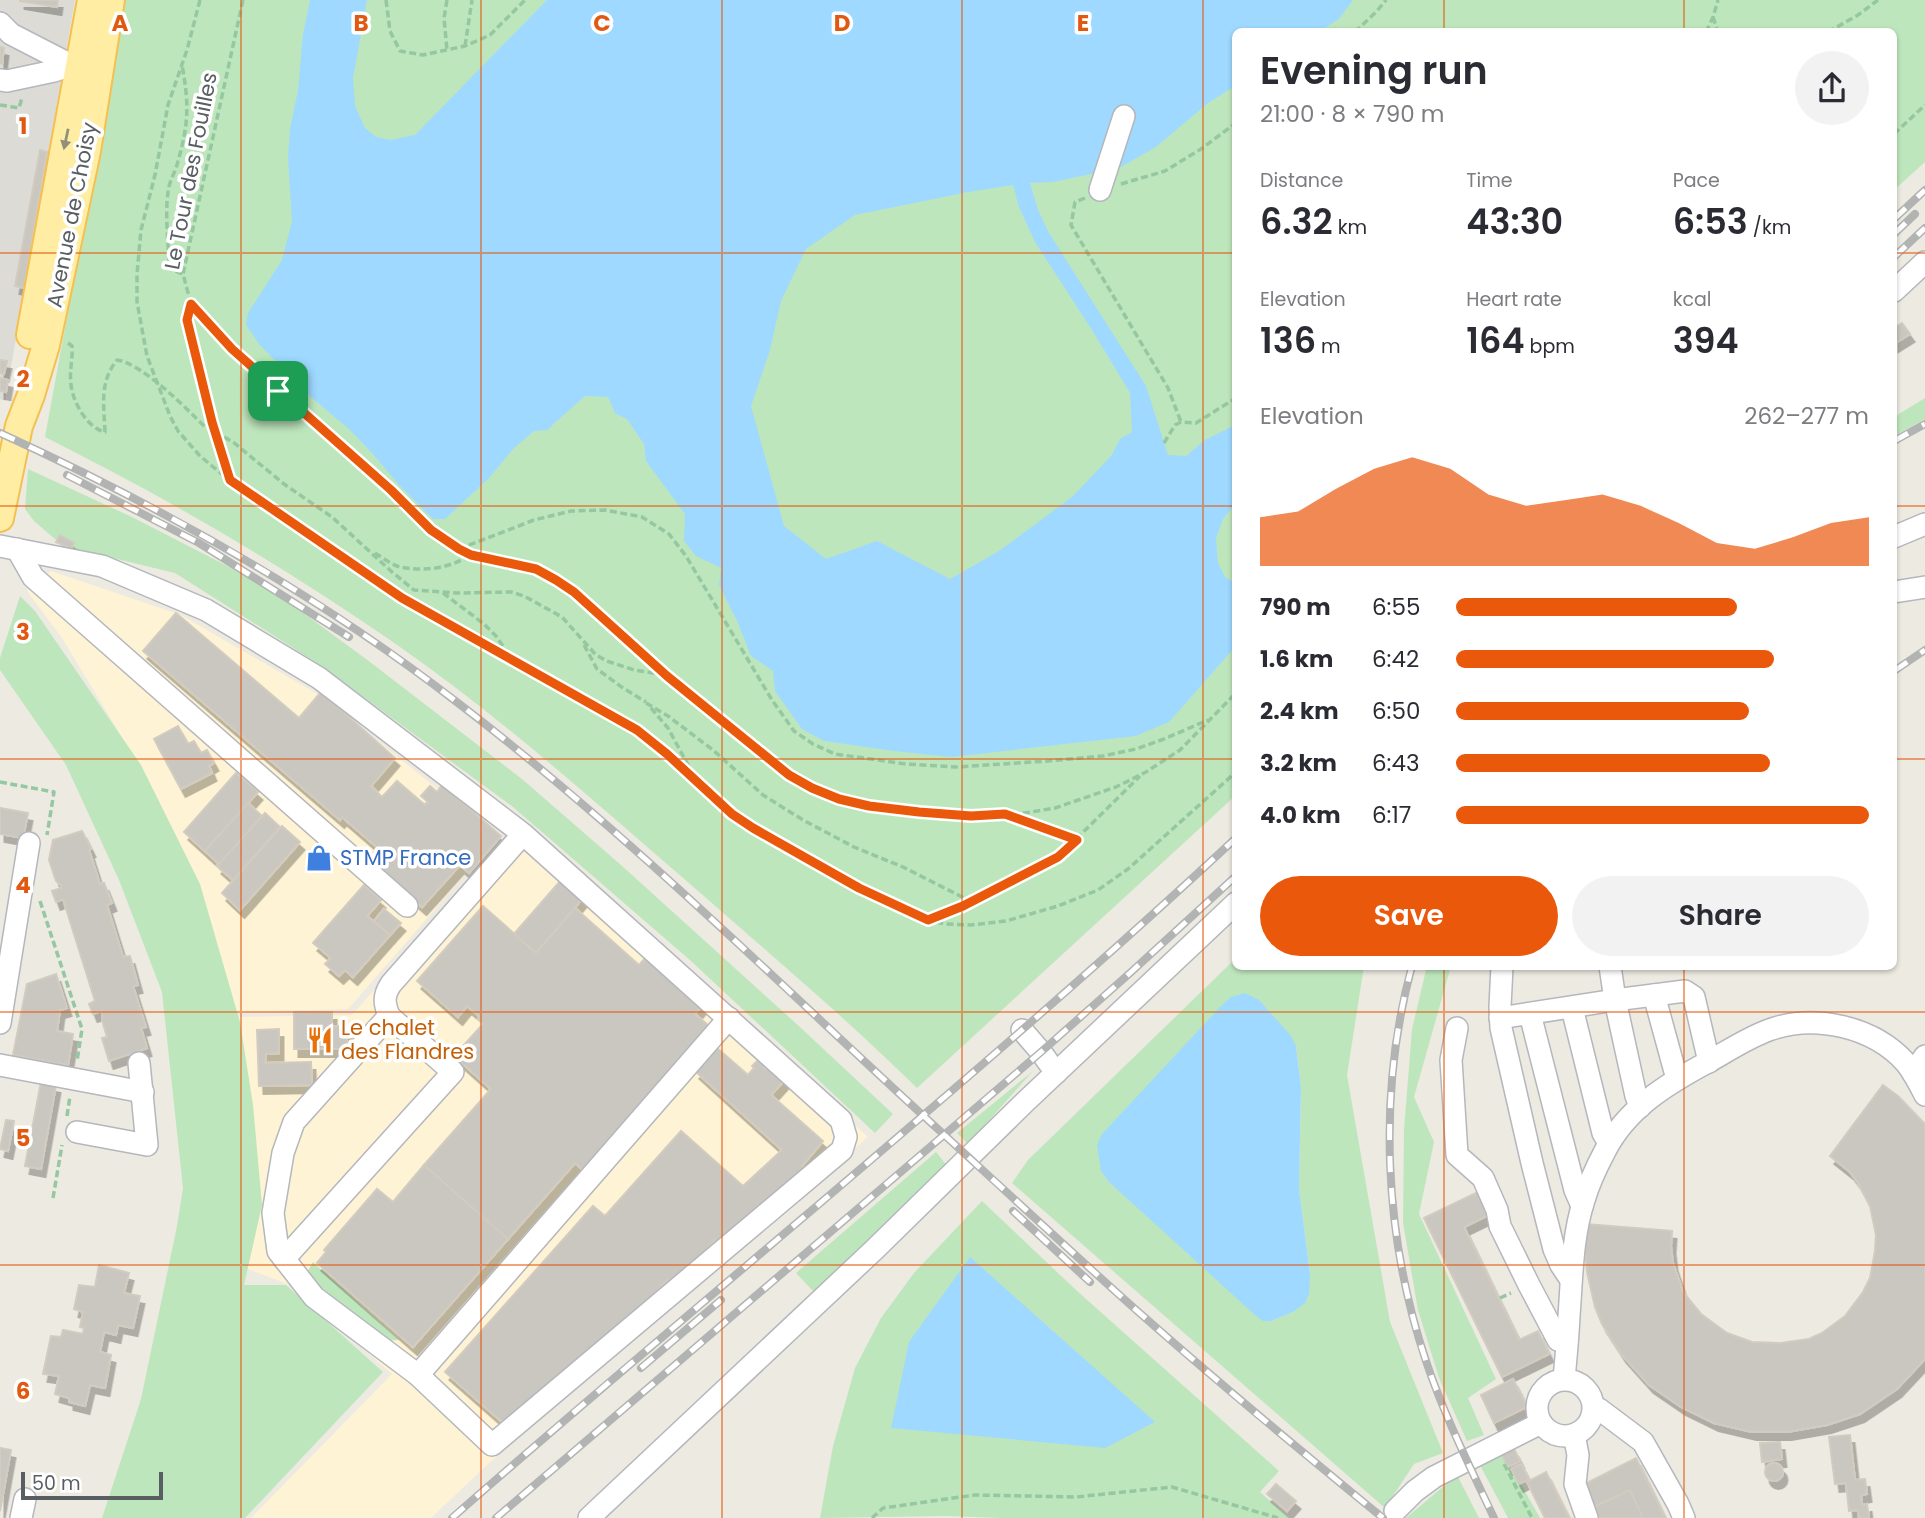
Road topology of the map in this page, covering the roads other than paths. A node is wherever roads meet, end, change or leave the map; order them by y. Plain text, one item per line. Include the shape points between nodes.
1 (91, 0) edge
2 (111, 0) edge
3 (0, 23) edge
4 (104, 46) junction
5 (75, 67) junction
6 (0, 80) edge
7 (1124, 116) dead end
8 (92, 121) junction
9 (1100, 190) road end
10 (1925, 262) edge
11 (1897, 287) edge
12 (19, 426) junction
13 (0, 518) edge
14 (1925, 524) edge
15 (1897, 536) edge
16 (8, 547) edge
17 (1925, 587) edge
18 (1897, 592) edge
19 (523, 834) junction
20 (37, 844) road end
21 (407, 906) dead end
22 (1232, 907) edge
23 (1502, 970) edge
24 (1611, 970) edge
25 (1654, 995) junction
26 (1615, 1000) junction
27 (1572, 1008) junction
28 (1530, 1014) junction
29 (389, 1016) junction
30 (729, 1018) junction
31 (1500, 1018) junction
32 (0, 1023) edge
33 (1457, 1028) dead end
34 (1023, 1030) dead end
35 (1709, 1062) junction
36 (139, 1063) dead end
37 (1919, 1064) edge
38 (0, 1065) edge
39 (1056, 1073) junction
40 (1677, 1079) junction
41 (143, 1092) junction
42 (1925, 1096) edge
43 (1640, 1107) junction
44 (69, 1132) road end
45 (1609, 1143) junction
46 (1582, 1206) junction
47 (284, 1259) junction
48 (1571, 1280) junction
49 (1567, 1341) junction
50 (418, 1375) junction
51 (1564, 1379) junction
52 (1594, 1408) junction
53 (1541, 1423) junction
54 (1574, 1435) junction
55 (1395, 1511) dead end
56 (589, 1518) edge
57 (1587, 1518) edge
58 (1684, 1518) edge

1 - 5 main road, Avenue de Choisy
2 - 4 main road, Avenue de Choisy
3 - 5 street via 11,34
4 - 5 street
4 - 8 main road, Avenue de Choisy
5 - 6 street
5 - 8 street
5 -> 12 main road, Avenue de Choisy via 19,387
7 - 9 street
8 - 12 main road, Avenue de Choisy via 46,345
10 - 11 street
12 - 13 main road, Avenue de Choisy
14 - 15 street
16 - 19 street via 102,566 206,610 320,678
16 - 21 street via 33,577
17 - 18 street
19 - 29 street via 391,984 385,993
19 - 30 street
20 - 32 street
22 - 39 street
23 - 31 street
24 - 26 street
25 - 26 street
25 - 35 street via 1685,991 1694,997
25 - 40 street
26 - 27 street
26 - 43 street
27 - 28 street
27 - 45 street
28 - 31 street
28 - 46 street via 1574,1190
29 - 47 street via 294,1122 283,1153 273,1213 278,1251
29 - 47 street via 453,1072
30 - 50 street
30 - 50 street via 841,1120 846,1137 842,1150 492,1445
31 - 48 street via 1554,1249
33 - 49 street via 1451,1060 1457,1155 1483,1178 1529,1285 1558,1340
34 - 39 street
35 - 37 street via 1771,1029 1820,1022 1869,1036 1907,1064
35 - 40 street
36 - 41 street
37 - 42 street
38 - 41 street
39 - 56 street
40 - 43 street
41 - 44 street via 147,1145
43 - 45 street
45 - 46 street
46 - 48 street
47 - 50 street via 314,1297
48 - 49 street
49 - 51 street
51 - 52 street via 1586,1388
51 - 53 street via 1551,1383 1539,1396 1536,1405
52 - 54 street via 1589,1424
52 - 58 street via 1643,1442
53 - 54 street via 1555,1434
53 - 55 street via 1434,1476
54 - 57 street via 1576,1489

